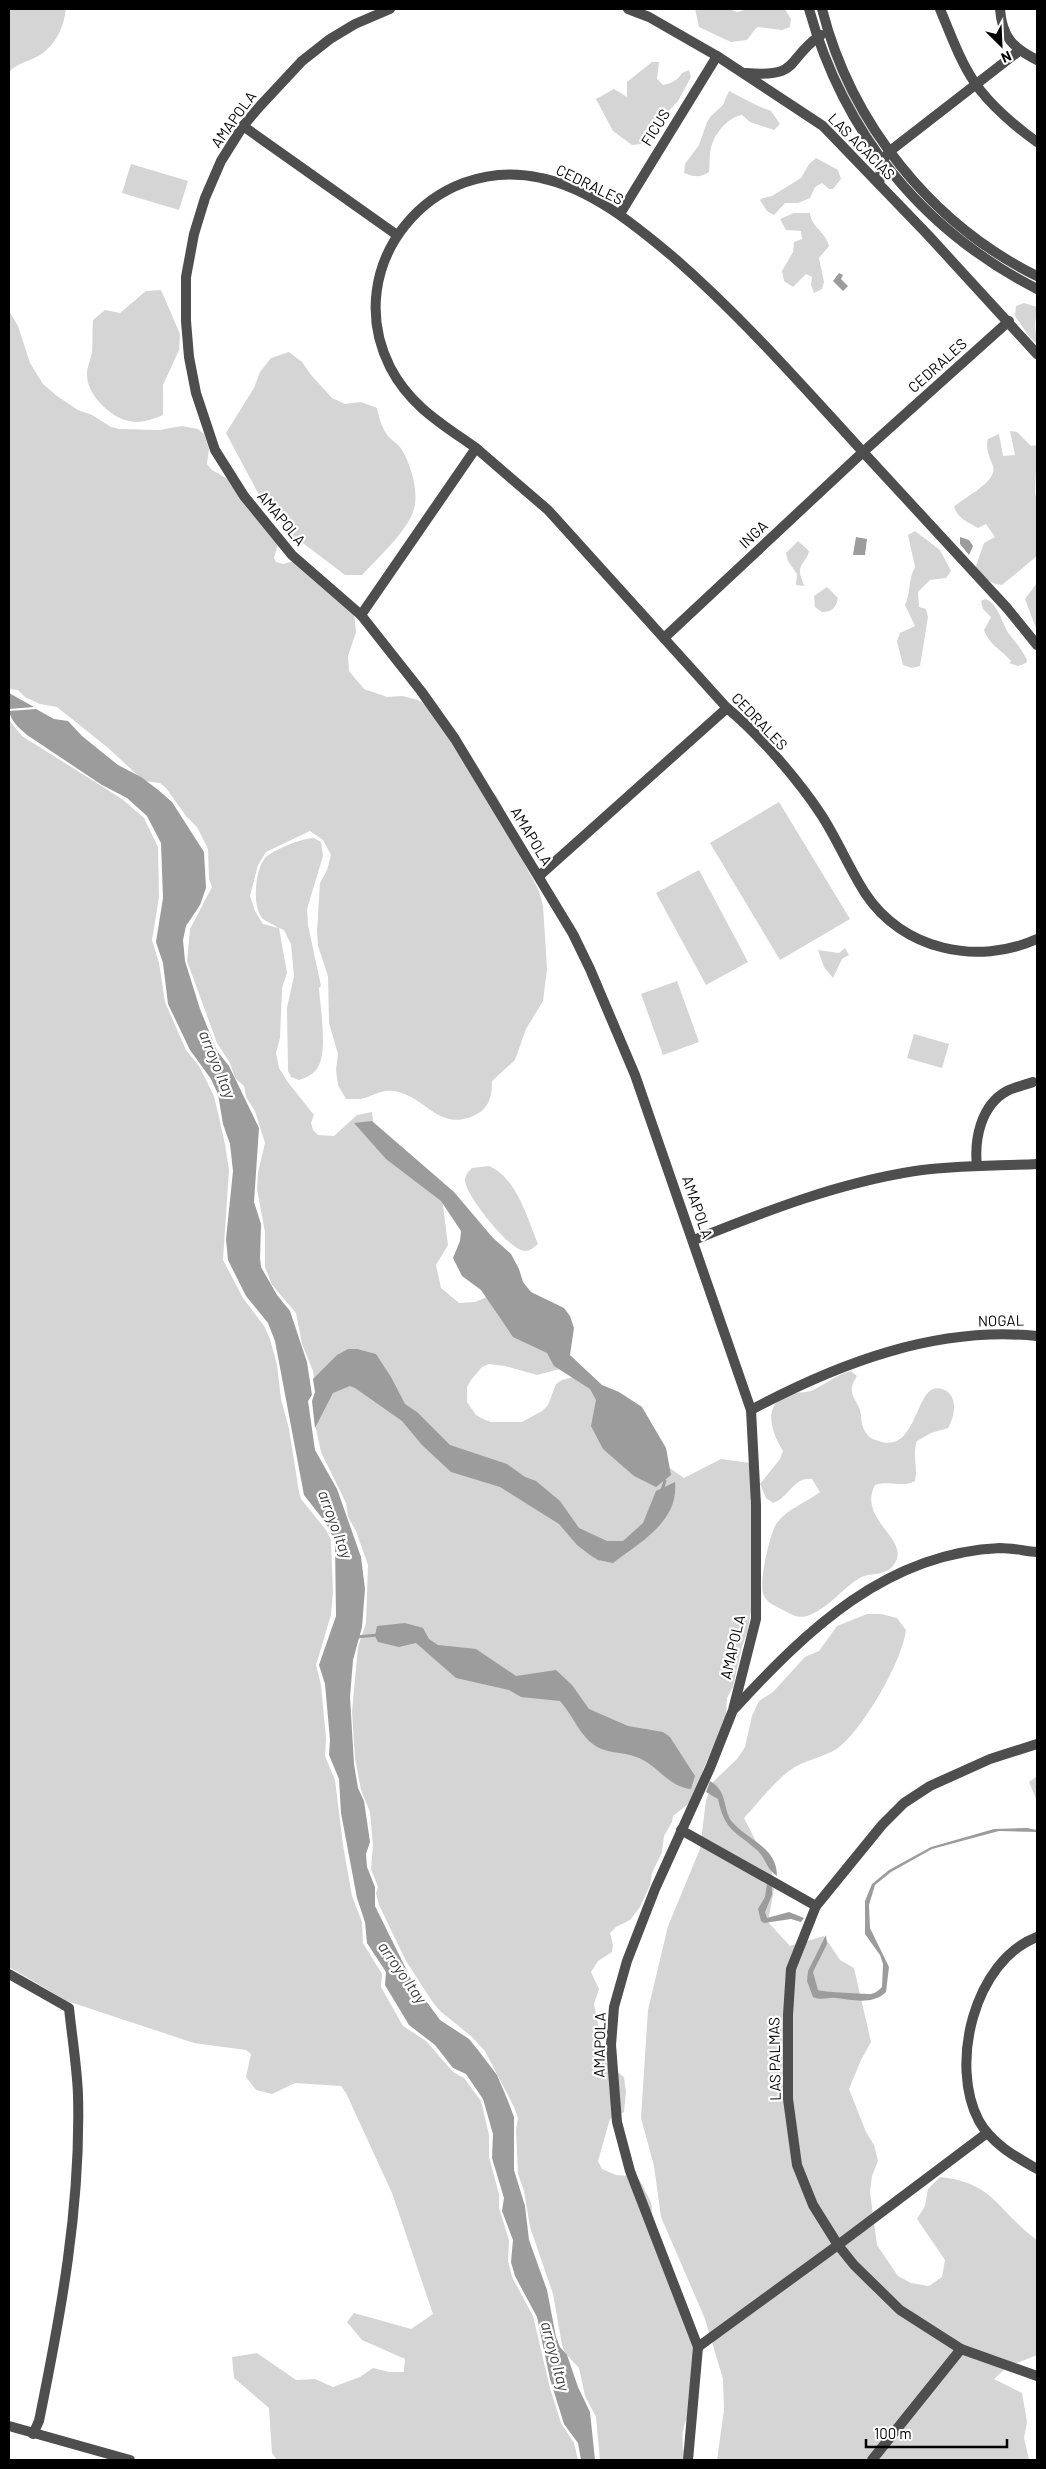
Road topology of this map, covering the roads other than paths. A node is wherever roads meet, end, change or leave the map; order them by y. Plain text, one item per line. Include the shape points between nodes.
1 (390, 9) edge
2 (628, 9) edge
3 (809, 9) edge
4 (822, 9) edge
5 (940, 9) edge
6 (1000, 9) edge
7 (827, 30) junction
8 (817, 37) junction
9 (1019, 51) junction
10 (717, 56) junction
11 (1037, 60) edge
12 (745, 73) junction
13 (975, 84) junction
14 (243, 126) junction
15 (1037, 142) edge
16 (890, 152) junction
17 (882, 161) junction
18 (862, 166) junction
19 (879, 184) junction
20 (620, 214) junction
21 (397, 235) junction
22 (1037, 276) edge
23 (1037, 289) edge
24 (1009, 321) junction
25 (1037, 354) edge
26 (476, 448) junction
27 (863, 452) junction
28 (361, 615) junction
29 (664, 638) junction
30 (1037, 645) edge
31 (727, 708) junction
32 (539, 876) junction
33 (1037, 939) edge
34 (1033, 1082) dead end
35 (1037, 1164) edge
36 (977, 1166) junction
37 (694, 1240) junction
38 (1037, 1336) edge
39 (751, 1410) junction
40 (1037, 1552) edge
41 (733, 1710) junction
42 (1037, 1744) edge
43 (681, 1830) junction
44 (816, 1906) junction
45 (1037, 1938) edge
46 (9, 1974) edge
47 (987, 2133) junction
48 (1037, 2169) edge
49 (838, 2245) junction
50 (698, 2347) junction
51 (961, 2349) junction
52 (1037, 2376) edge
53 (9, 2426) edge
54 (33, 2434) junction
55 (130, 2460) edge
56 (688, 2460) edge
57 (872, 2460) edge

1 - 14 street, AMAPOLA via 330,39 279,84
2 - 10 street, LAS ACACIAS via 649,17
3 - 8 street
4 - 7 street
5 - 13 street
6 - 9 street via 1001,21
7 - 8 street
7 - 16 street via 860,106
8 - 12 street via 790,67 778,74
8 - 17 street via 850,111
9 - 11 street
9 - 13 street
10 - 12 street, LAS ACACIAS
10 - 20 street, FICUS
12 - 18 street, LAS ACACIAS via 824,126
13 - 15 street
13 - 16 street
14 - 21 street
14 - 28 street, AMAPOLA via 220,161 205,198 186,277 187,330 196,393 215,450 244,496 292,555
16 - 17 street
16 - 22 street via 919,187 968,233
17 - 18 street
17 - 19 street
17 - 23 street via 945,229 994,265
18 - 19 street, LAS ACACIAS
19 - 24 street, LAS ACACIAS
20 - 21 street, CEDRALES via 577,191 542,178 515,175 479,178 454,186 427,203
20 - 27 street, CEDRALES via 700,280 755,334
21 - 26 street, CEDRALES via 382,264 377,295 377,321 385,352 404,390 418,406
24 - 25 street, LAS ACACIAS
24 - 27 street, CEDRALES
26 - 28 street
26 - 29 street, CEDRALES via 548,510
27 - 29 street, INGA
27 - 30 street, CEDRALES
28 - 32 street, AMAPOLA via 455,739
29 - 31 street, CEDRALES
31 - 32 street
31 - 33 street, CEDRALES via 753,732 813,804 865,893 884,915 904,930 945,950 970,953 1000,950
32 - 37 street, AMAPOLA via 573,934 636,1075
34 - 36 street via 1008,1090 987,1110 975,1144
35 - 36 street
36 - 37 street via 917,1171 869,1180 768,1210
37 - 39 street, AMAPOLA
38 - 39 street, NOGAL via 965,1336 906,1346 818,1377
39 - 41 street, AMAPOLA via 756,1505 756,1619
40 - 41 street via 1001,1548 940,1559 879,1582 851,1600 790,1650
41 - 43 street, AMAPOLA
42 - 44 street, LAS PALMAS via 990,1759 930,1786 904,1803
43 - 44 street
43 - 50 street, AMAPOLA via 627,1961 614,2007 611,2045 617,2122 630,2171
44 - 49 street, LAS PALMAS via 791,1969 788,2099 797,2165 813,2205
45 - 47 street via 1006,1958 982,1994 972,2020 966,2055 967,2077 971,2101
46 - 54 street via 69,2008 78,2094 76,2197 68,2269 40,2421
47 - 48 street via 1013,2156
47 - 49 street
49 - 50 street
49 - 51 street, LAS PALMAS via 900,2310
50 - 56 street, AMAPOLA
51 - 52 street, LAS PALMAS
51 - 57 street
53 - 54 street
54 - 55 street

